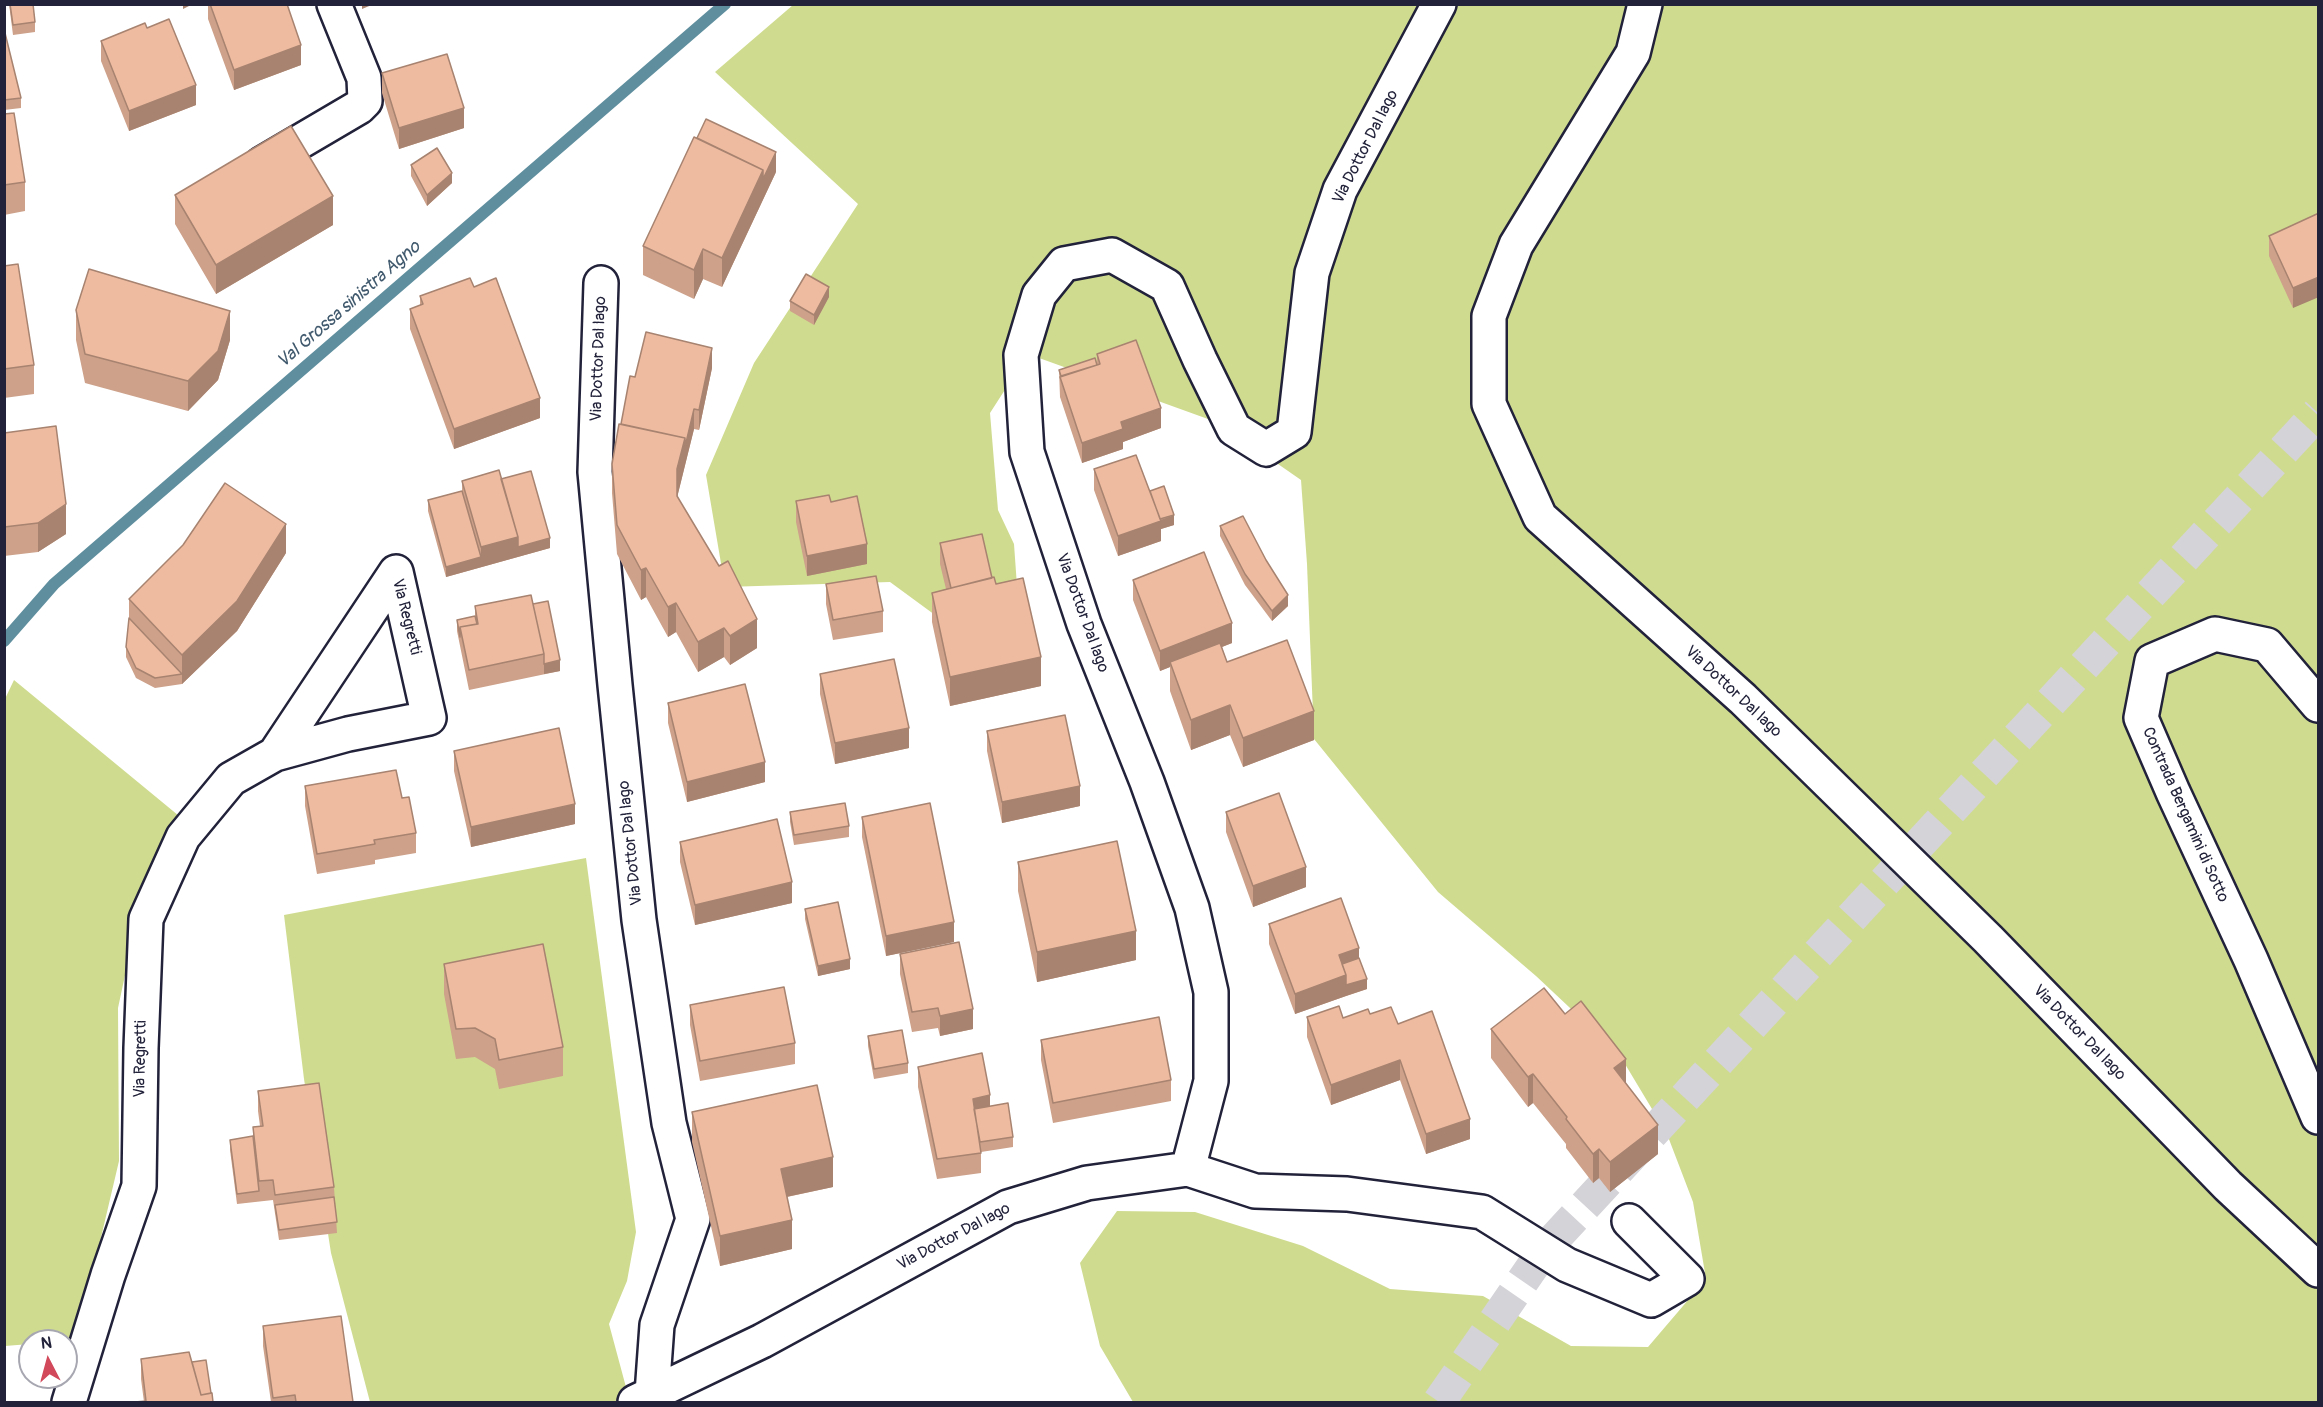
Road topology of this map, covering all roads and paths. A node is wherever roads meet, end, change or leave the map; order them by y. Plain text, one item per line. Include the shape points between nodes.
1 (334, 4) edge
2 (1439, 4) edge
3 (1645, 4) edge
4 (239, 177) edge
5 (601, 283) dead end
6 (2319, 705) edge
7 (275, 754) junction
8 (2319, 1116) edge
9 (1188, 1169) junction
10 (1629, 1221) dead end
11 (2319, 1270) edge
12 (643, 1398) edge
13 (69, 1402) edge

1 - 4 street via 364,78 365,101
2 - 9 street, Via Dottor Dal lago via 1340,190 1312,273 1294,432 1266,449 1234,429 1167,286 1112,255 1065,264 1039,295 1021,356 1027,452 1084,624 1192,908 1211,992 1211,1081
3 - 11 street, Via Dottor Dal lago via 1633,53 1516,245 1489,316 1489,404 1540,517 1752,707 1988,939 2228,1186
5 - 12 street, Via Dottor Dal lago via 595,472 615,684 639,920 669,1123 693,1220 657,1325
6 - 8 street, Contrada Bergamini di Sotto via 2266,645 2214,634 2152,661 2141,718
7 - 7 street, Via Regretti via 429,718 396,572
7 - 13 street, Via Regretti via 231,779 183,837 146,919 140,1186
9 - 10 street via 1255,1191 1347,1194 1482,1212 1567,1265 1651,1300 1687,1279
9 - 12 street, Via Dottor Dal lago via 1087,1183 1008,1207 762,1341

